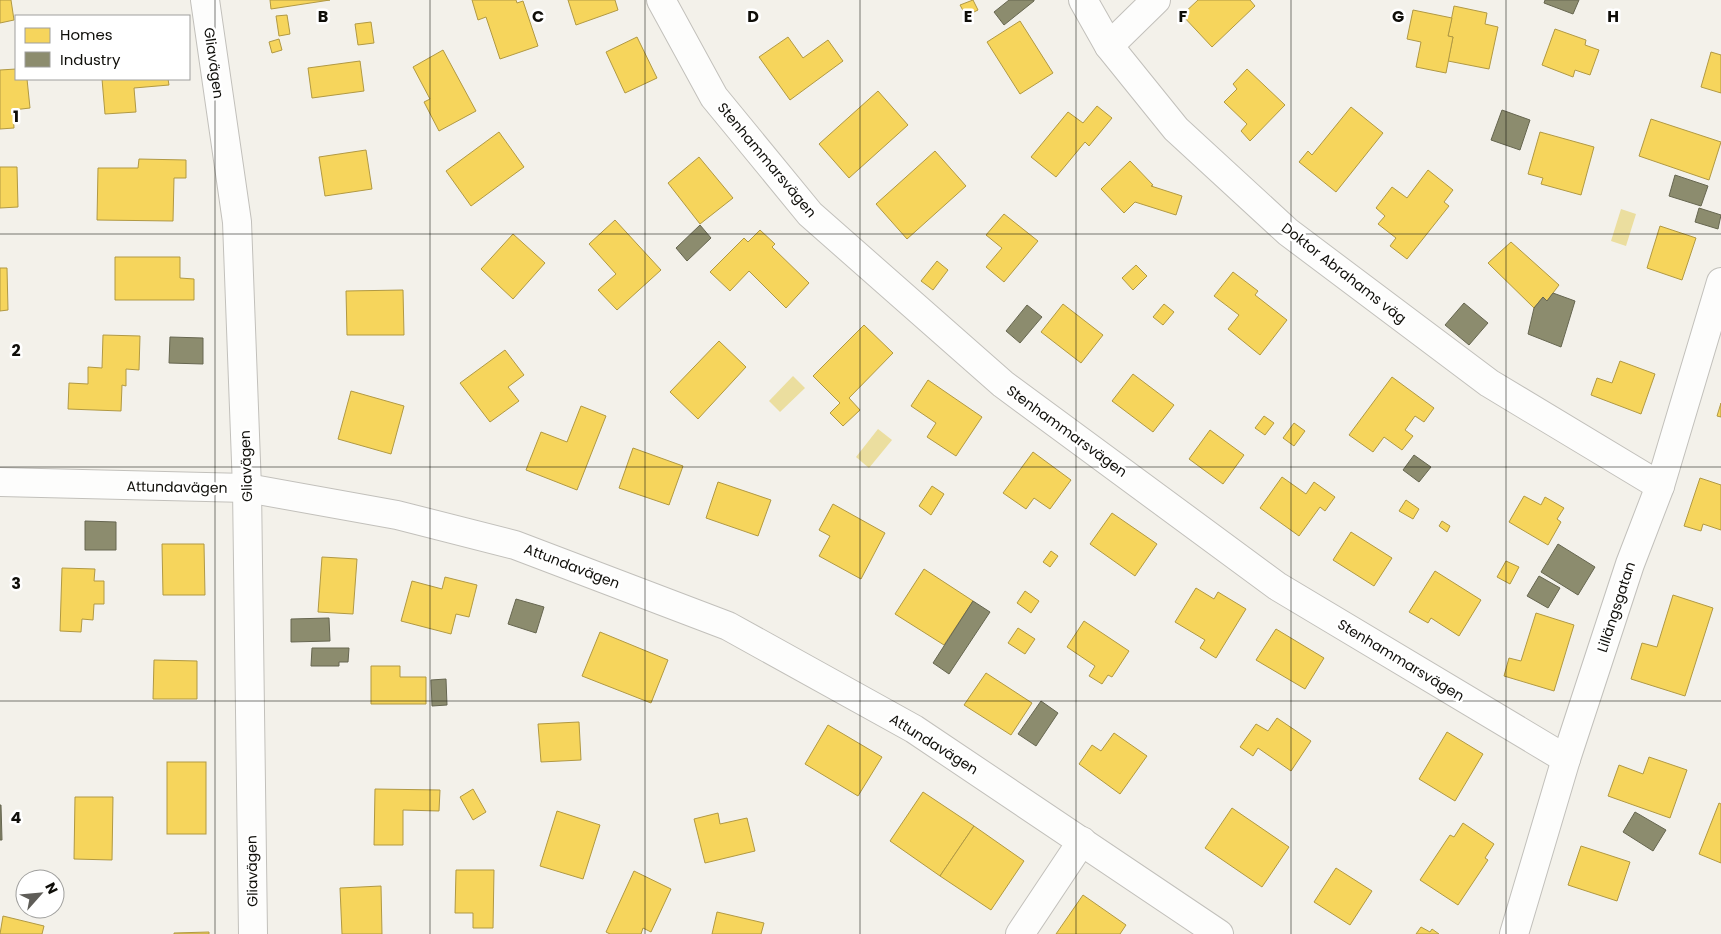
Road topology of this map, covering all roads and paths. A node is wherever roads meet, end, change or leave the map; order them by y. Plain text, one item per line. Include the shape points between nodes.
1 (205, 0) edge
2 (661, 0) edge
3 (1083, 0) edge
4 (1156, 0) edge
5 (1109, 46) junction
6 (1721, 282) edge
7 (0, 482) edge
8 (1660, 486) junction
9 (247, 488) junction
10 (1566, 759) junction
11 (1082, 841) junction
12 (253, 934) edge
13 (1020, 934) edge
14 (1219, 934) edge
15 (1514, 934) edge

1 - 9 street, Gliavägen via 237,222
2 - 10 street, Stenhammarsvägen via 714,97 810,214 1003,384 1277,586
3 - 5 street, Doktor Abrahams väg
4 - 5 street
5 - 8 street, Doktor Abrahams väg via 1176,129 1288,232 1488,383
6 - 8 street, Lillängsgatan
7 - 9 street, Attundavägen
8 - 10 street, Lillängsgatan via 1630,564
9 - 11 street, Attundavägen via 396,515 515,545 728,626 914,729
9 - 12 street, Gliavägen
10 - 15 street, Lillängsgatan
11 - 13 street
11 - 14 street, Attundavägen

